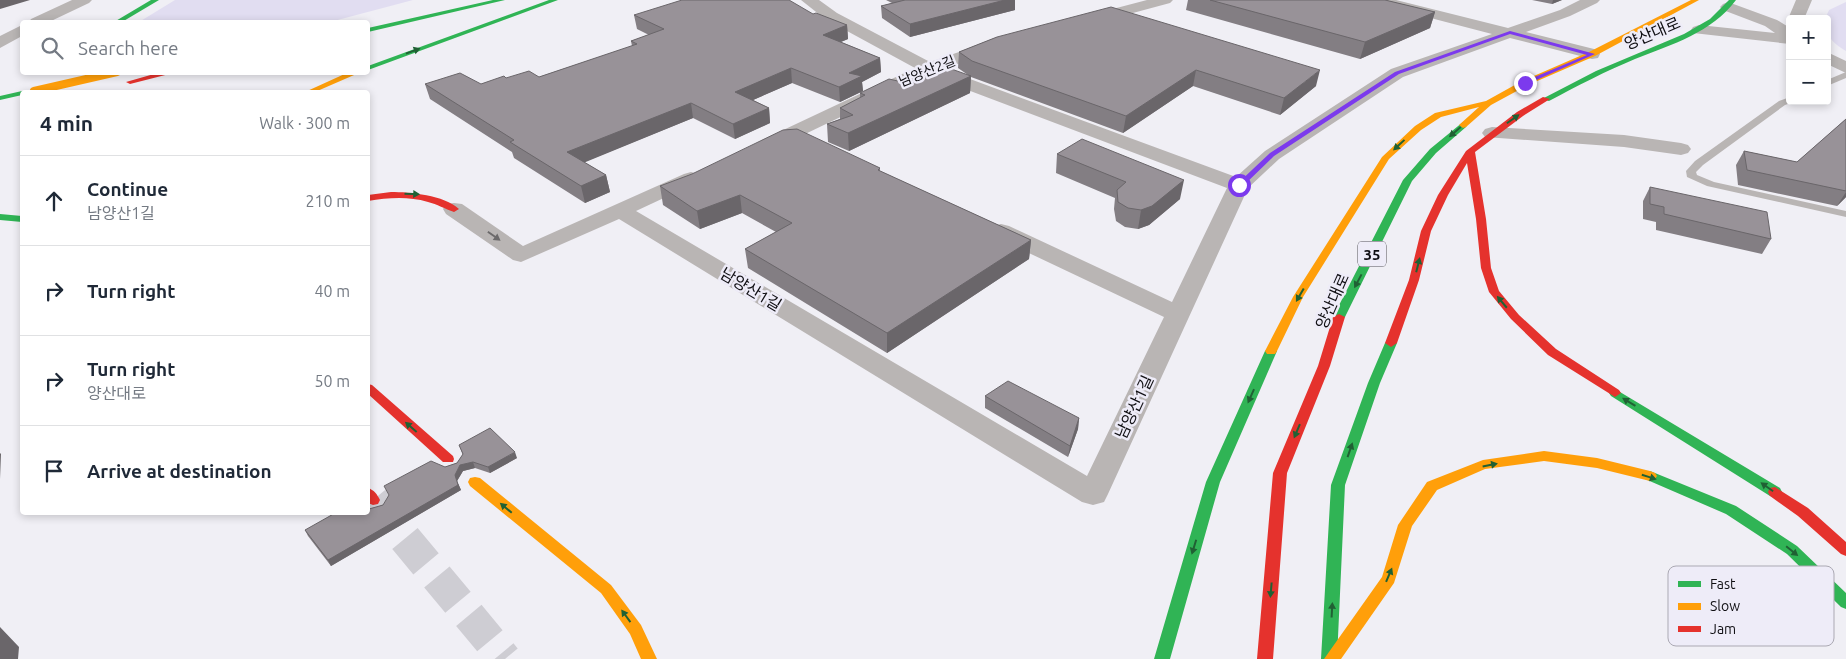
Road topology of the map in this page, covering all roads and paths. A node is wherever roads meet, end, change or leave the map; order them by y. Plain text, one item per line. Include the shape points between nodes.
1 (84, 0) edge
2 (134, 0) edge
3 (156, 0) edge
4 (461, 0) edge
5 (502, 0) edge
6 (555, 0) edge
7 (809, 0) edge
8 (1165, 0) edge
9 (1378, 0) edge
10 (1592, 0) edge
11 (1696, 0) edge
12 (1804, 0) edge
13 (1730, 3) edge
14 (388, 14) dead end
15 (1798, 15) edge
16 (106, 18) dead end
17 (41, 20) edge
18 (121, 20) edge
19 (370, 23) edge
20 (370, 24) edge
21 (370, 25) edge
22 (1073, 25) edge
23 (1699, 30) junction
24 (20, 31) edge
25 (1510, 32) junction
26 (1786, 34) edge
27 (1786, 35) edge
28 (0, 42) edge
29 (1009, 42) edge
30 (1592, 54) junction
31 (1831, 59) edge
32 (370, 67) edge
33 (928, 68) junction
34 (1846, 68) edge
35 (58, 75) edge
36 (80, 75) edge
37 (104, 75) edge
38 (160, 75) edge
39 (350, 75) edge
40 (1846, 75) edge
41 (1831, 81) edge
42 (125, 83) dead end
43 (36, 90) edge
44 (61, 90) edge
45 (83, 90) edge
46 (314, 90) edge
47 (20, 94) edge
48 (0, 98) edge
49 (1488, 102) junction
50 (1786, 102) edge
51 (1492, 133) junction
52 (792, 134) junction
53 (818, 146) edge
54 (1681, 149) dead end
55 (756, 150) edge
56 (1470, 151) junction
57 (710, 170) edge
58 (1239, 185) junction
59 (370, 198) edge
60 (454, 209) joint
61 (620, 210) junction
62 (1846, 214) edge
63 (0, 216) edge
64 (20, 219) edge
65 (986, 224) edge
66 (1178, 314) junction
67 (370, 390) edge
68 (448, 459) dead end
69 (475, 482) dead end
70 (1846, 550) edge
71 (1808, 566) edge
72 (1834, 591) edge
73 (1846, 603) edge
74 (649, 659) edge
75 (1162, 659) edge
76 (1265, 659) edge
77 (1330, 659) edge

1 - 17 street
2 - 16 main road
3 - 18 main road
4 - 20 main road
5 - 21 main road
32 -> 6 main road
7 - 33 street via 831,16
8 - 22 street
9 - 25 street
10 - 25 street, 남양산1길
11 - 30 main road, 양산대로 / 35
12 - 15 street
13 - 23 main road, 양산대로
13 - 26 street
14 - 19 main road
23 - 27 street
51 -> 23 main road, 양산대로 via 1555,94
24 - 28 street
25 - 30 street
25 - 58 street, 남양산1길 via 1397,73 1272,155
29 - 33 street, 남양산2길
30 - 49 main road, 양산대로 / 35
31 - 34 street
33 - 52 street, 남양산2길
33 - 58 street
35 - 44 main road
36 - 45 main road
37 - 43 main road, bridge
38 - 42 main road
39 - 46 main road
40 - 41 lane
47 - 48 main road
49 -> 75 main road via 1438,116 1386,157 1298,297 1213,482
49 -> 76 main road, 양산대로 / 35 via 1433,151 1408,180 1338,319 1324,366 1280,473
50 - 62 lane via 1699,163 1691,171 1692,177
51 - 54 street via 1624,141
51 - 56 main road, 양산대로
52 - 53 street
52 - 55 street, 남양산2길
70 -> 56 main road via 1802,512 1754,478 1552,352 1515,318 1494,292 1486,268
77 -> 56 main road, 양산대로 via 1338,485 1414,280 1426,231 1443,194
57 - 61 street
58 - 66 street, 남양산1길
59 -> 60 main road via 420,194
60 -> 61 street via 521,255
61 - 66 street, 남양산1길 via 1093,494
63 - 64 main road
65 - 66 street
68 -> 67 main road
74 -> 69 main road via 636,630 606,589
77 -> 71 main road via 1388,579 1404,525 1432,486 1483,465 1544,456 1597,463 1652,477 1731,510 1792,550
72 -> 73 main road

